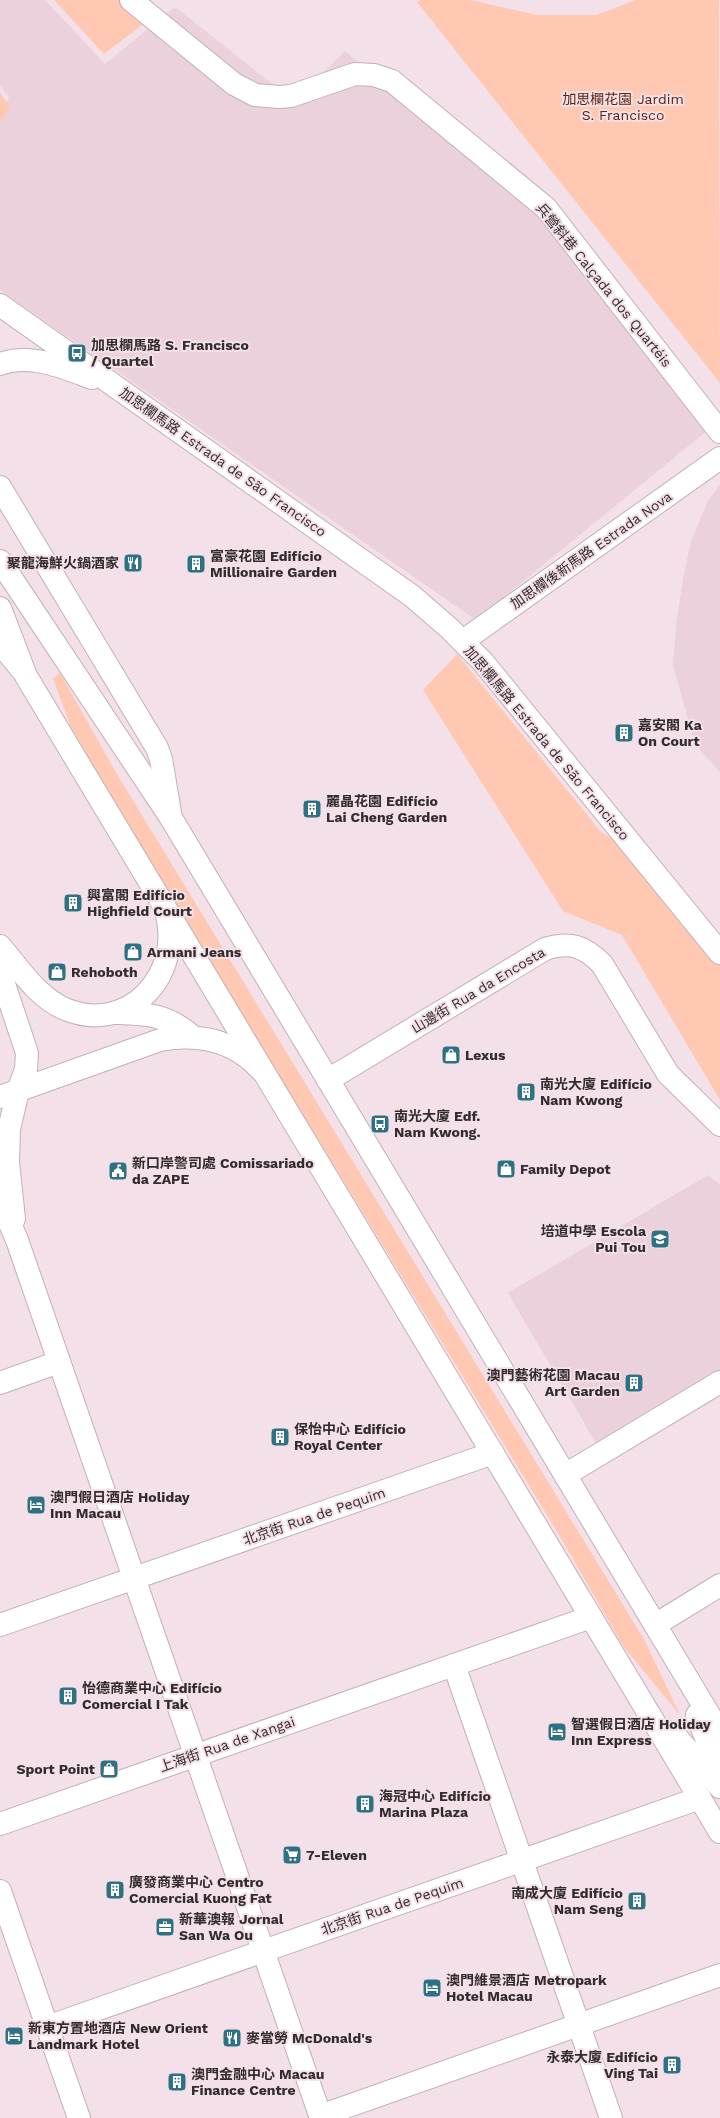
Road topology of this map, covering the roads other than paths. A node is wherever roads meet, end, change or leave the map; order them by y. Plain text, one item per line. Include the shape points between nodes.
1 (130, 0) edge
2 (0, 304) edge
3 (0, 364) edge
4 (119, 388) junction
5 (720, 432) edge
6 (720, 458) edge
7 (0, 487) edge
8 (5, 569) edge
9 (0, 608) edge
10 (463, 641) junction
11 (0, 644) edge
12 (26, 676) junction
13 (171, 818) junction
14 (161, 900) junction
15 (0, 946) edge
16 (720, 953) edge
17 (0, 972) edge
18 (110, 1013) junction
19 (193, 1037) junction
20 (328, 1080) junction
21 (270, 1082) junction
22 (9, 1094) edge
23 (720, 1125) edge
24 (0, 1201) edge
25 (17, 1240) junction
26 (59, 1362) junction
27 (720, 1382) edge
28 (0, 1383) edge
29 (493, 1453) junction
30 (565, 1475) junction
31 (134, 1578) junction
32 (720, 1585) edge
33 (591, 1617) junction
34 (655, 1624) junction
35 (0, 1625) edge
36 (677, 1661) junction
37 (454, 1665) junction
38 (634, 1688) junction
39 (720, 1733) edge
40 (195, 1756) junction
41 (720, 1774) edge
42 (720, 1787) edge
43 (700, 1798) junction
44 (0, 1824) edge
45 (720, 1832) edge
46 (522, 1861) junction
47 (0, 1891) edge
48 (263, 1951) junction
49 (720, 1975) edge
50 (578, 2025) junction
51 (47, 2027) junction
52 (320, 2117) edge
53 (79, 2118) edge
54 (610, 2118) edge

1 - 5 street, 兵營斜巷 Calçada dos Quartéis via 234,84 255,94 291,96 355,74 374,75 392,81 546,208
2 - 4 street, 加思欄馬路 Estrada de São Francisco
3 - 4 street via 16,360 38,361
4 - 10 street, 加思欄馬路 Estrada de São Francisco via 412,596
6 - 10 street, 加思欄後新馬路 Estrada Nova
7 - 13 street via 157,748
8 - 13 street
9 - 12 street
10 - 16 street, 加思欄馬路 Estrada de São Francisco via 483,662
11 - 12 street
12 - 14 street
13 - 20 street
14 - 18 street via 170,930 170,950 164,969 150,991 122,1009
14 - 21 street
15 - 18 street via 37,990 58,1006 90,1015
17 - 22 street via 27,1053 26,1069
18 - 19 street via 148,1014 160,1017 177,1024
19 - 21 street via 209,1039 233,1048 253,1062
19 - 22 street via 160,1040
20 - 23 street, 山邊街 Rua da Encosta via 545,949 560,945 576,946 591,953 602,964 668,1074
20 - 30 street
21 - 29 street
22 - 25 street via 8,1162
24 - 25 street
25 - 26 street
26 - 28 street
26 - 31 street
27 - 30 street
29 - 31 street, 北京街 Rua de Pequim
29 - 33 street
30 - 34 street
31 - 35 street, 北京街 Rua de Pequim
31 - 40 street
32 - 34 street
33 - 37 street, 上海街 Rua de Xangai
33 - 38 street
34 - 36 street
36 - 39 street
36 - 41 street
37 - 40 street, 上海街 Rua de Xangai
37 - 46 street
38 - 42 street
38 - 43 street
40 - 44 street, 上海街 Rua de Xangai
40 - 48 street
43 - 45 street
43 - 46 street, 北京街 Rua de Pequim
46 - 48 street, 北京街 Rua de Pequim
46 - 50 street
47 - 51 street
48 - 51 street, 北京街 Rua de Pequim
48 - 52 street
49 - 50 street
50 - 52 street
50 - 54 street
51 - 53 street

